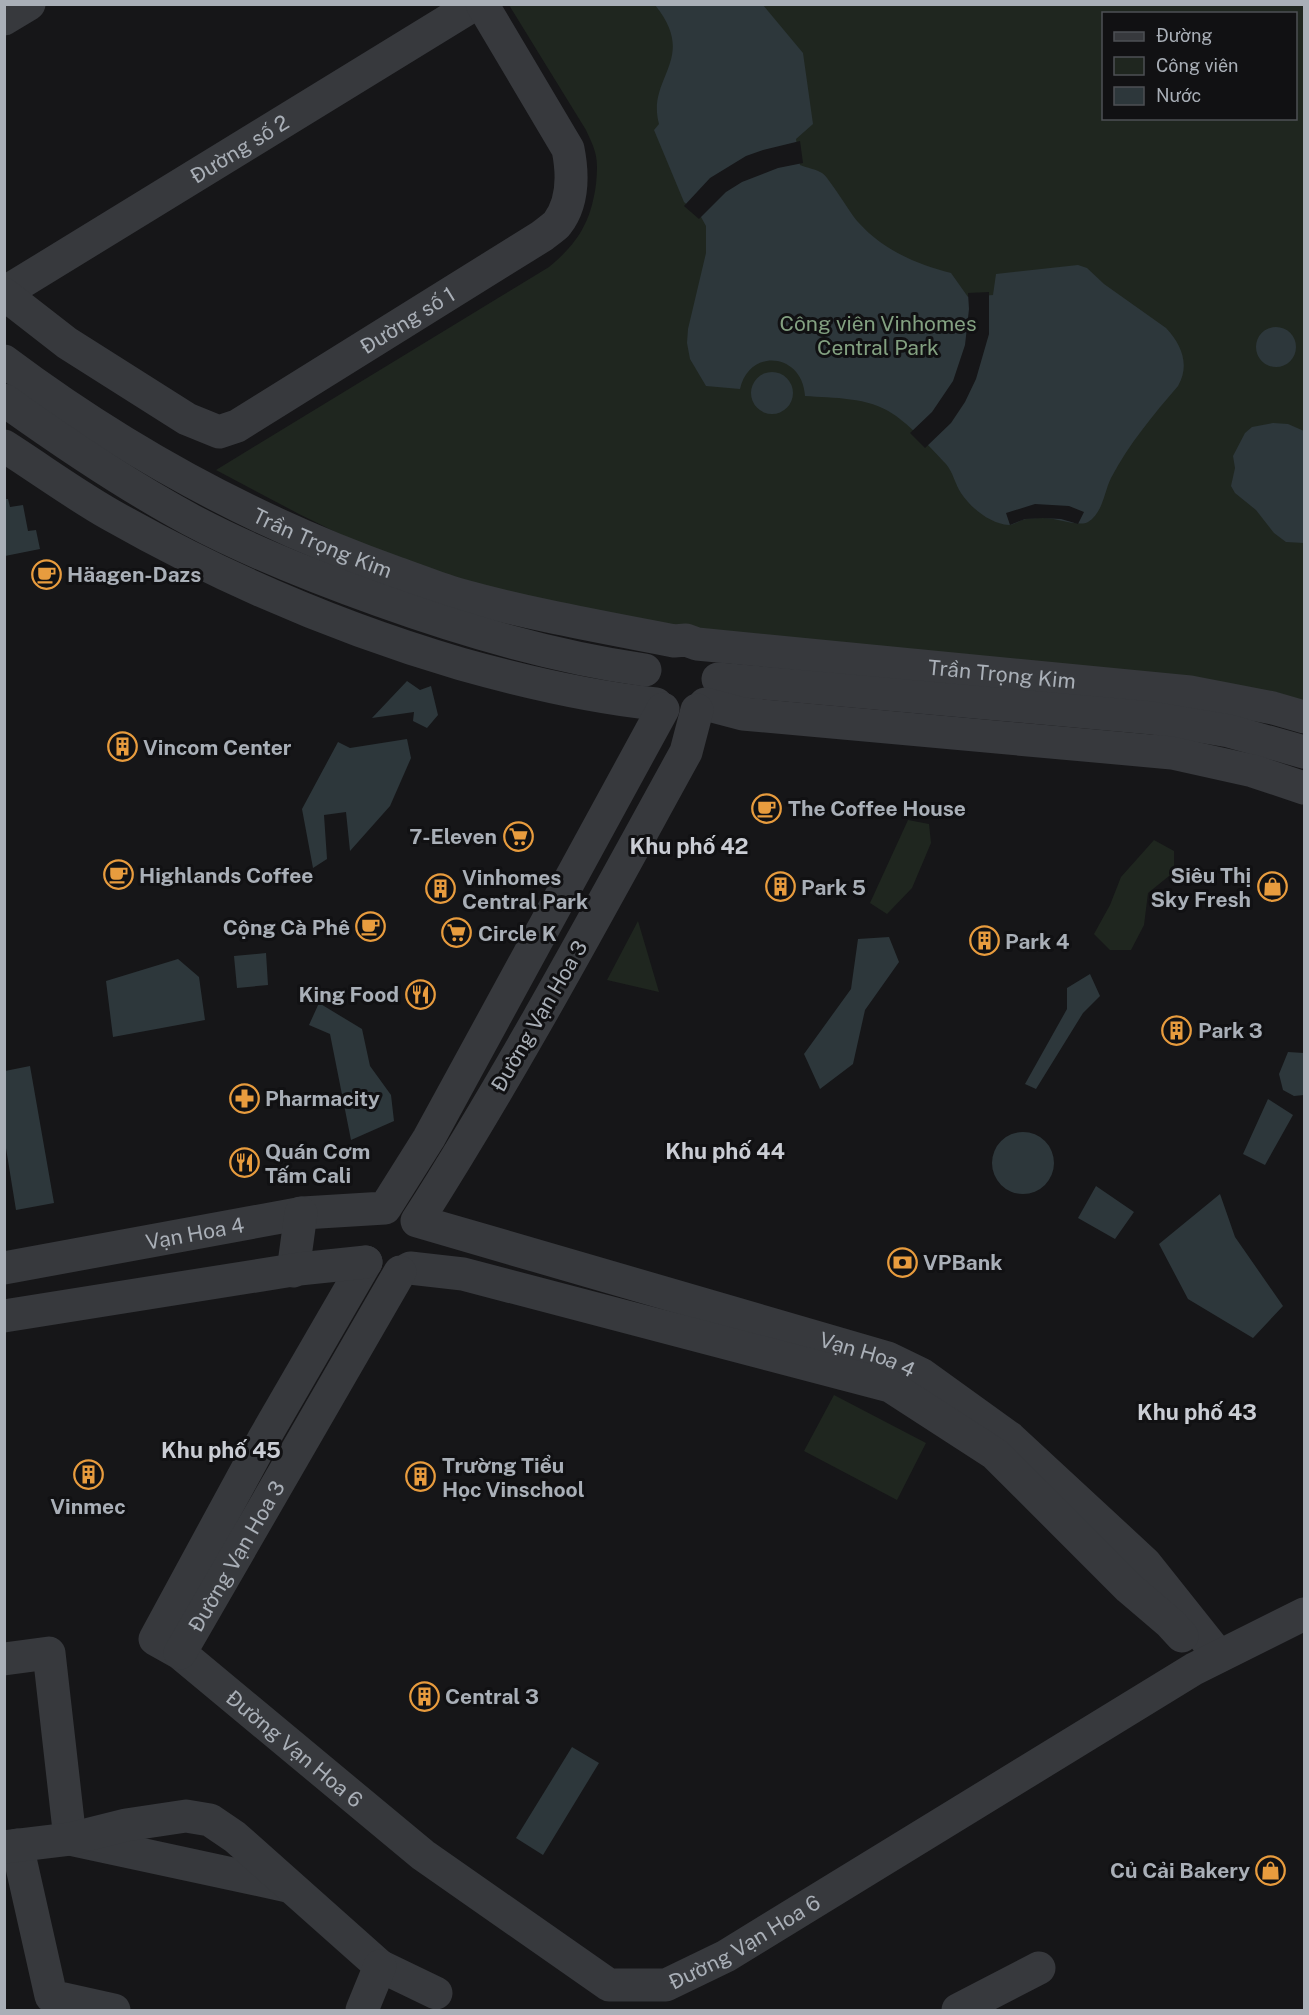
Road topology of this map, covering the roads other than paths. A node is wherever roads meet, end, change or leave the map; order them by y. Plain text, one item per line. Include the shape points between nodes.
1 (28, 4) edge
2 (475, 4) edge
3 (482, 4) edge
4 (4, 19) edge
5 (4, 294) edge
6 (4, 361) edge
7 (4, 400) edge
8 (4, 446) edge
9 (685, 642) junction
10 (645, 670) junction
11 (707, 698) junction
12 (660, 707) junction
13 (1305, 717) edge
14 (1305, 752) edge
15 (1305, 788) edge
16 (385, 1208) junction
17 (301, 1213) junction
18 (417, 1221) junction
19 (366, 1262) junction
20 (4, 1268) edge
21 (405, 1270) junction
22 (293, 1271) junction
23 (4, 1316) edge
24 (1305, 1614) edge
25 (167, 1646) junction
26 (4, 1659) edge
27 (1212, 1659) junction
28 (70, 1839) junction
29 (11, 1846) edge
30 (289, 1886) junction
31 (380, 1966) junction
32 (1039, 1968) dead end
33 (436, 1993) dead end
34 (114, 2010) edge
35 (362, 2010) edge
36 (958, 2010) edge

1 - 4 street
2 - 5 street, Đường số 2
3 - 5 street, Đường số 1 via 568,149 572,186 557,224 237,426 219,432 187,419 67,343
6 - 9 street, Trần Trọng Kim via 107,433 224,499 300,536 456,593
7 - 10 street, Trần Trọng Kim via 119,477 251,550 475,633
8 - 12 street, Trần Trọng Kim via 109,514 295,607 430,655 513,679
9 - 10 street via 664,645 655,651
9 - 11 street via 706,650 717,668
9 - 13 street, Trần Trọng Kim via 1190,692
10 - 12 street via 646,689
11 - 12 street, Trần Trọng Kim via 686,713
11 - 14 street, Trần Trọng Kim via 1152,718 1229,731
11 - 15 street, Trần Trọng Kim via 743,714 1172,753 1253,771
11 - 18 street, Đường Vạn Hoa 3 via 681,762 546,1005
12 - 16 street, Đường Vạn Hoa 3 via 429,1138
16 - 17 street, Vạn Hoa 4
16 - 18 street via 403,1210
16 - 19 street via 375,1212 360,1230 360,1252
17 - 20 street, Vạn Hoa 4
17 - 22 street
18 - 21 street via 424,1240 422,1251 418,1260
18 - 27 street, Vạn Hoa 4 via 888,1358 921,1374 1010,1438 1145,1563
19 - 21 street via 381,1273
19 - 22 street
19 - 25 street, Đường Vạn Hoa 3 via 263,1440
21 - 25 street, Đường Vạn Hoa 3
21 - 27 street, Vạn Hoa 4 via 462,1274 890,1386 995,1454 1130,1587
22 - 23 street
24 - 27 street, Đường Vạn Hoa 6
25 - 27 street, Đường Vạn Hoa 6 via 423,1855 609,1985 666,1985 726,1956
26 - 28 street via 49,1653
28 - 29 street
28 - 30 street
28 - 30 street via 186,1816 210,1820
29 - 34 street via 51,1996
30 - 31 street
31 - 33 street
31 - 35 street
32 - 36 street

